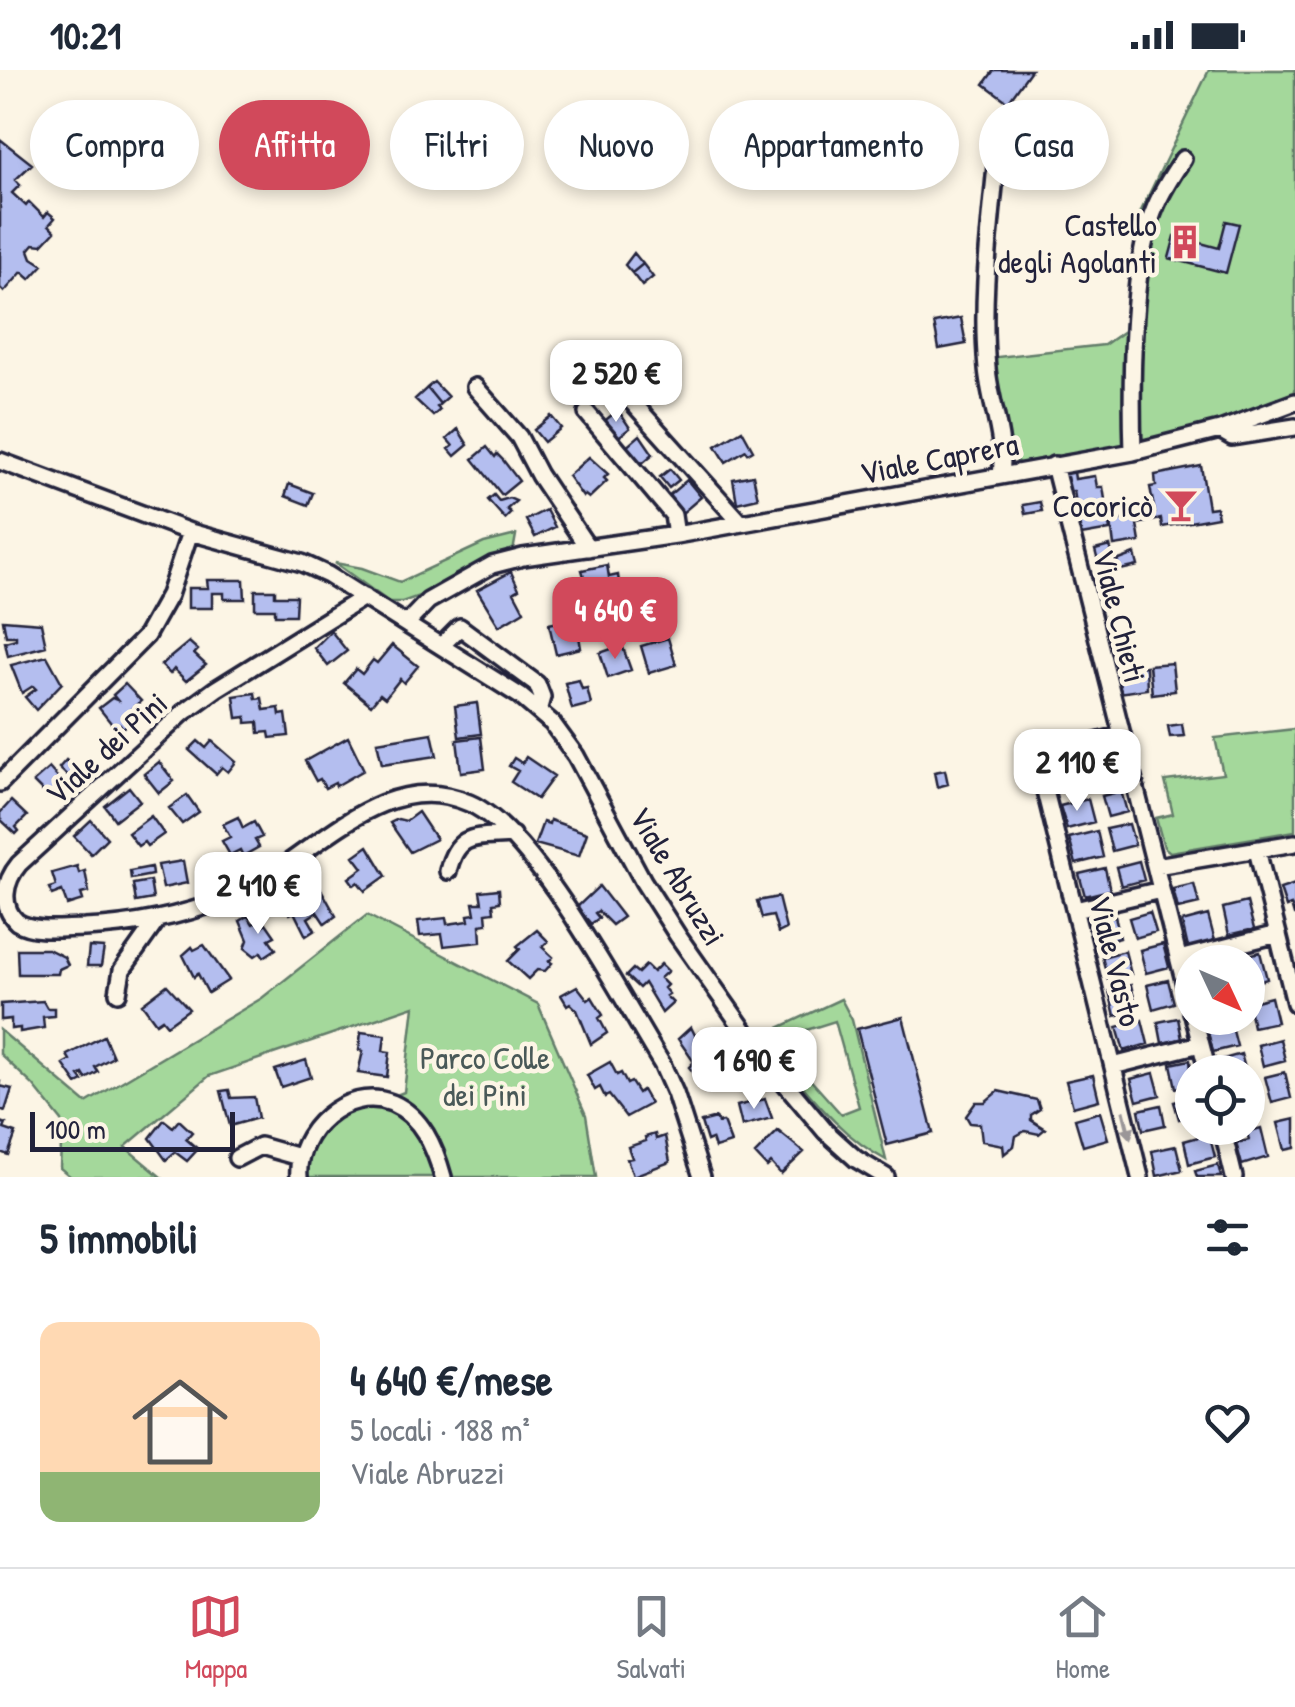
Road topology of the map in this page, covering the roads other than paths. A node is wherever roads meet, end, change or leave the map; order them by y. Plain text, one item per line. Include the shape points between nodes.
1 (1183, 158) dead end
2 (994, 190) edge
3 (475, 388) dead end
4 (625, 394) dead end
5 (1295, 402) edge
6 (587, 413) dead end
7 (1295, 427) edge
8 (1220, 430) junction
9 (1133, 452) junction
10 (0, 462) edge
11 (1054, 465) junction
12 (1001, 475) junction
13 (741, 523) junction
14 (190, 532) junction
15 (676, 535) junction
16 (588, 548) junction
17 (364, 598) junction
18 (406, 624) junction
19 (441, 646) junction
20 (538, 711) junction
21 (1122, 735) junction
22 (0, 783) edge
23 (512, 835) junction
24 (1295, 844) edge
25 (1257, 850) junction
26 (1156, 866) junction
27 (448, 870) dead end
28 (1162, 890) junction
29 (1075, 910) junction
30 (158, 919) junction
31 (1278, 934) junction
32 (1176, 945) edge
33 (1234, 945) edge
34 (118, 993) dead end
35 (1295, 1003) edge
36 (1198, 1035) edge
37 (791, 1044) dead end
38 (1200, 1044) junction
39 (1203, 1055) edge
40 (763, 1057) junction
41 (1113, 1066) junction
42 (1226, 1145) edge
43 (299, 1157) junction
44 (236, 1158) dead end
45 (298, 1177) edge
46 (443, 1177) edge
47 (702, 1177) edge
48 (886, 1177) edge
49 (1140, 1177) edge
50 (1234, 1177) edge

1 - 9 street via 1153,212 1138,294
2 - 12 street via 986,368 1004,454
3 - 16 street via 519,437
4 - 13 street
5 - 8 street, Viale Caprera
6 - 15 street via 673,515
7 - 8 street via 1232,437
8 - 9 street, Viale Caprera
9 - 11 street, Viale Caprera
10 - 14 street, Viale Abruzzi
11 - 12 street, Viale Caprera
11 - 21 street, Viale Chieti
12 - 13 street, Viale Caprera
13 - 15 street, Viale Caprera
14 - 17 street, Viale Abruzzi via 302,563
14 - 22 street via 146,636
15 - 16 street, Viale Caprera
16 - 18 street, Viale Caprera via 523,554 492,565 428,600
17 - 18 street, Viale Abruzzi
17 - 30 street, Viale dei Pini via 184,713 19,864 0,898 16,922 31,927
18 - 19 street, Viale Abruzzi
19 - 20 street, Viale Abruzzi
19 - 20 street via 460,627 537,684
20 - 40 street, Viale Abruzzi via 576,756 678,936
21 - 26 street, Viale Chieti
21 - 29 street, Viale Vasto via 1038,758
23 - 27 street via 467,838 454,848
23 - 30 street, Viale dei Pini via 470,803 422,793 398,796 227,899
23 - 47 street, Viale dei Pini via 557,892 662,1064
24 - 25 street
25 - 26 street
25 - 31 street
26 - 28 street, Viale Chieti
28 - 29 street
28 - 32 street, Viale Chieti
29 - 41 street, Viale Vasto
30 - 34 street via 122,970
31 - 33 street
31 - 35 street
36 - 38 street, Viale Chieti
37 - 40 street
38 - 39 street, Viale Chieti
38 - 41 street
40 - 48 street, Viale Abruzzi via 825,1131
41 -> 49 street, Viale Vasto
42 - 50 street
43 - 44 street via 260,1146
43 - 45 street
43 - 46 street via 320,1122 340,1107 366,1099 390,1102 424,1130

